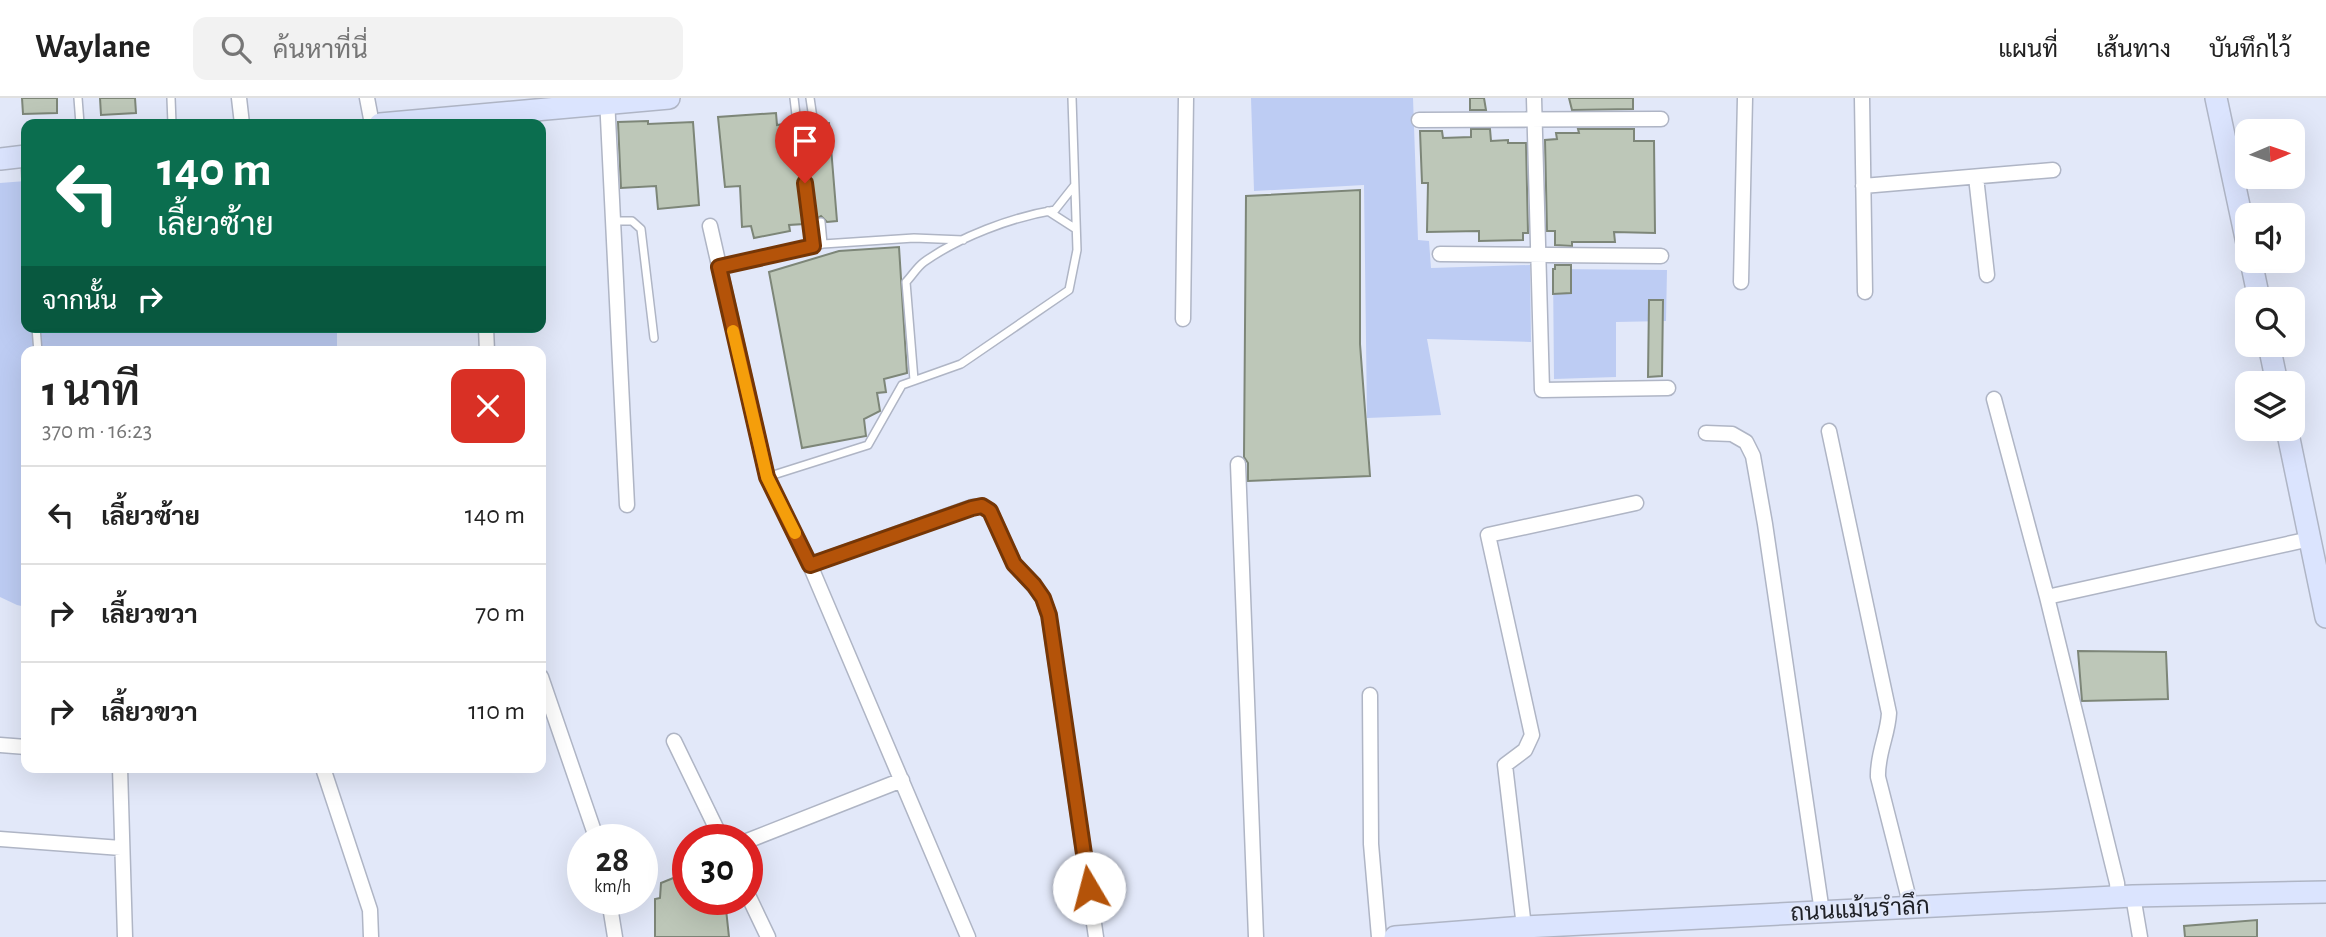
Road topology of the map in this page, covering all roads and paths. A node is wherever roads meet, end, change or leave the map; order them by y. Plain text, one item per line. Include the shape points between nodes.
1 (78, 98) edge
2 (171, 98) edge
3 (239, 98) edge
4 (367, 98) edge
5 (669, 98) edge
6 (794, 98) edge
7 (810, 98) edge
8 (1072, 98) edge
9 (1186, 98) edge
10 (1534, 98) edge
11 (1745, 98) edge
12 (1862, 98) edge
13 (2216, 98) edge
14 (606, 101) edge
15 (80, 119) edge
16 (172, 119) edge
17 (241, 119) edge
18 (371, 119) edge
19 (489, 119) edge
20 (1535, 119) junction
21 (1661, 119) dead end
22 (1419, 120) dead end
23 (797, 123) dead end
24 (814, 125) dead end
25 (21, 156) edge
26 (0, 159) edge
27 (2053, 170) dead end
28 (1976, 177) junction
29 (805, 183) dead end
30 (1075, 186) junction
31 (1863, 186) junction
32 (2238, 203) edge
33 (1048, 211) junction
34 (614, 221) junction
35 (821, 222) dead end
36 (710, 226) dead end
37 (1076, 229) junction
38 (963, 240) junction
39 (823, 244) junction
40 (813, 246) junction
41 (1440, 254) dead end
42 (1540, 255) junction
43 (1661, 256) dead end
44 (719, 267) junction
45 (1987, 275) dead end
46 (1741, 282) dead end
47 (1865, 292) dead end
48 (1184, 319) dead end
49 (654, 338) dead end
50 (914, 380) junction
51 (1668, 388) dead end
52 (1994, 399) dead end
53 (1829, 431) dead end
54 (1706, 433) dead end
55 (2290, 441) edge
56 (1238, 464) dead end
57 (767, 477) junction
58 (1636, 503) dead end
59 (627, 505) dead end
60 (2310, 539) junction
61 (810, 565) junction
62 (2047, 597) junction
63 (2326, 617) edge
64 (546, 692) edge
65 (1370, 695) dead end
66 (674, 741) dead end
67 (0, 745) edge
68 (21, 747) edge
69 (120, 773) edge
70 (325, 773) edge
71 (902, 780) junction
72 (592, 824) edge
73 (714, 824) edge
74 (763, 835) edge
75 (0, 839) edge
76 (121, 848) junction
77 (2326, 892) edge
78 (2126, 896) junction
79 (1911, 907) junction
80 (1822, 912) junction
81 (611, 915) edge
82 (758, 915) edge
83 (1524, 927) junction
84 (1659, 929) edge
85 (125, 937) edge
86 (371, 937) edge
87 (615, 937) edge
88 (768, 937) edge
89 (968, 937) edge
90 (1096, 937) edge
91 (1256, 937) edge
92 (1379, 937) edge
93 (1395, 937) edge
94 (2140, 937) edge

1 - 15 lane
2 - 16 lane
3 - 17 street
4 - 18 street
5 - 14 street
6 - 23 lane
7 - 24 lane
8 - 30 lane
9 - 48 street
10 - 20 street
11 - 46 street
12 - 31 street
13 - 32 street
14 - 19 street
14 - 34 street
20 - 21 street
20 - 22 street
20 - 42 street
25 - 26 street
27 - 28 street
28 - 31 street
28 - 45 street
29 - 40 lane
30 - 33 lane via 1055,210
30 - 37 lane
31 - 47 street
33 - 37 lane
33 - 38 lane via 1023,215
34 - 49 lane via 632,221 641,229
34 - 59 street
35 - 39 lane
36 - 44 street
37 - 50 lane via 1069,290 961,364
38 - 39 lane
38 - 50 lane via 922,263 906,282
39 - 40 lane
40 - 44 lane
41 - 42 street
42 - 43 street
42 - 51 street via 1542,390
44 - 57 street
50 - 57 lane via 902,385 868,445
52 - 62 street
53 - 79 street via 1889,713 1878,777
54 - 80 street via 1732,434 1746,442 1753,456
55 - 60 street
56 - 91 street
57 - 61 street
58 - 83 street via 1488,535 1532,735 1525,750 1505,765
60 - 62 street
60 - 63 street
61 - 71 street
61 - 90 street via 972,508 982,506 990,511 1014,564 1043,598 1049,615
62 - 78 street via 2117,883
64 - 72 street
65 - 92 street via 1371,844
66 - 73 street
67 - 68 street
69 - 76 street
70 - 86 street via 370,911
71 - 74 street
71 - 89 street
75 - 76 street
76 - 85 street
77 - 78 street, ถนนแม้นรำลึก
78 - 79 street, ถนนแม้นรำลึก
78 - 94 street
79 - 80 street, ถนนแม้นรำลึก
80 - 84 street, ถนนแม้นรำลึก
81 - 87 street
82 - 88 street
83 - 84 street, ถนนแม้นรำลึก
83 - 93 street, ถนนแม้นรำลึก

